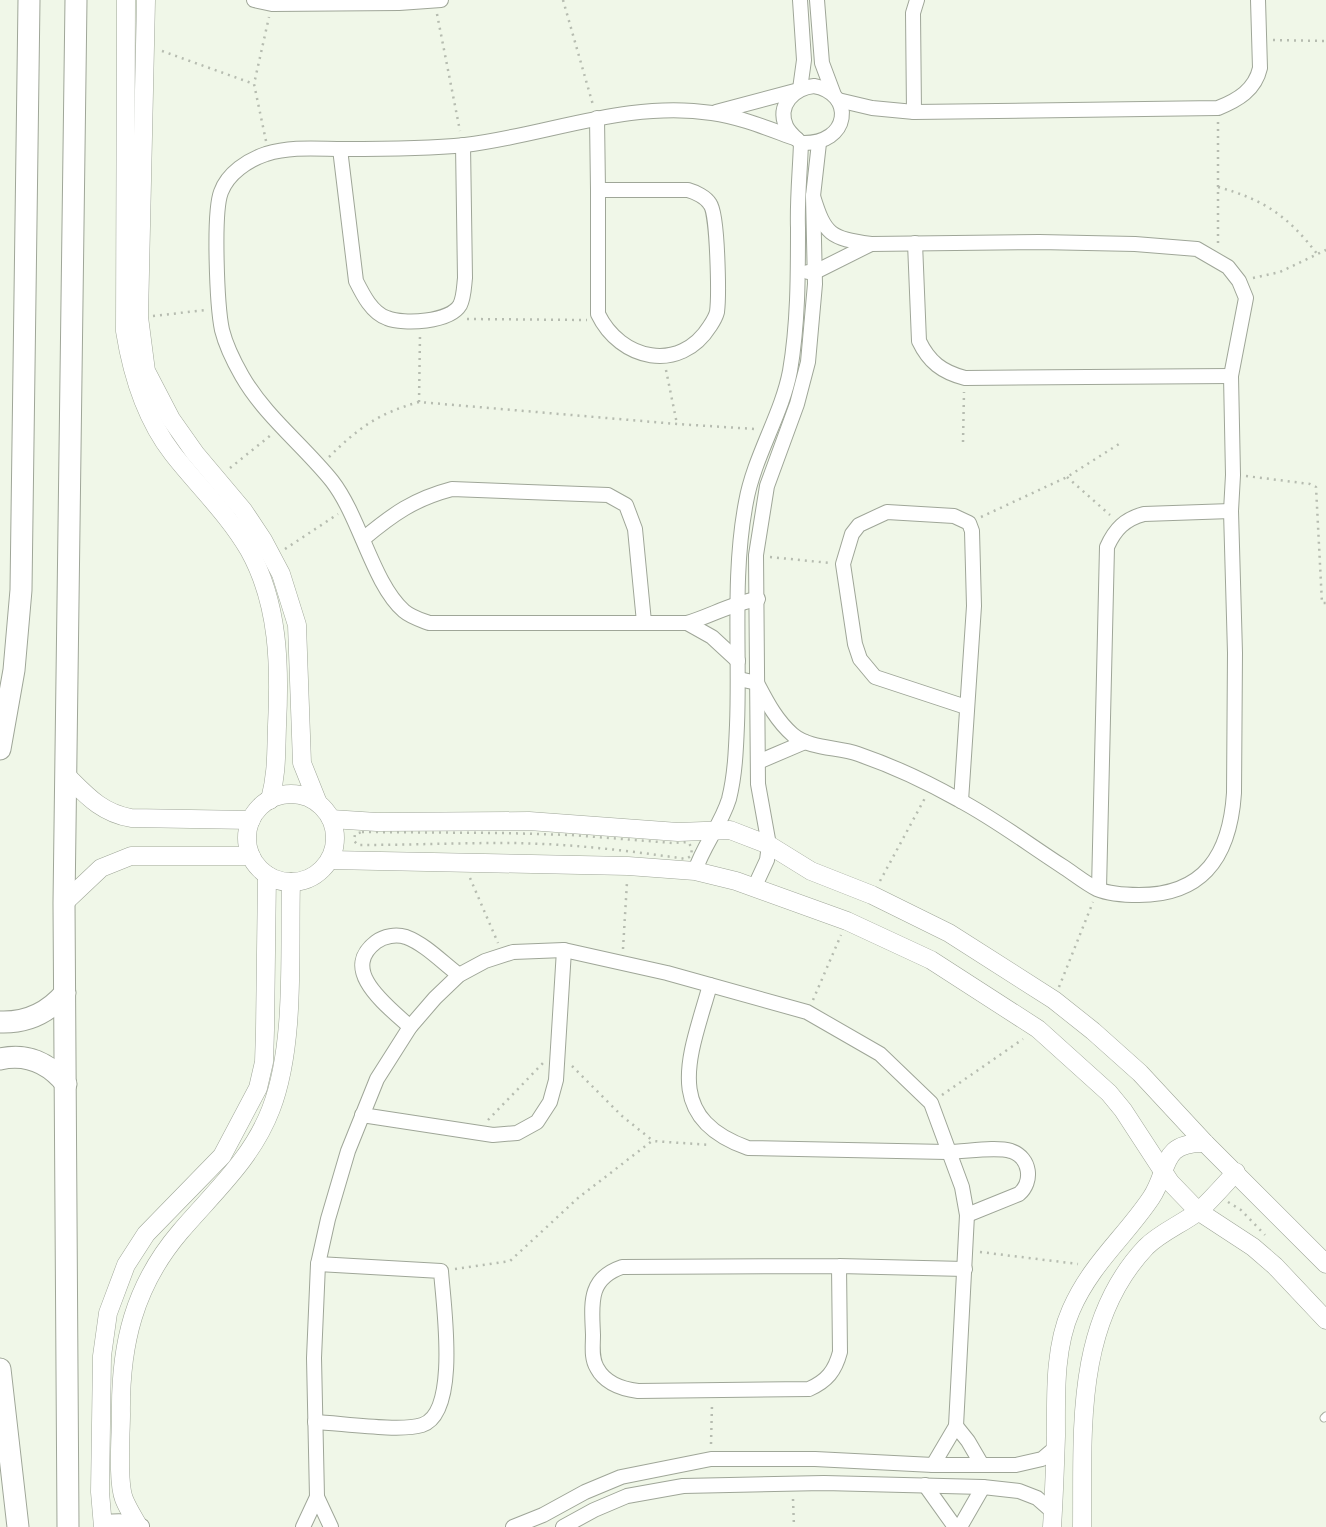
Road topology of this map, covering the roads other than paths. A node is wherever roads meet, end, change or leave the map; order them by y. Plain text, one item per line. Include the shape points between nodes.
1 (29, 0) edge
2 (76, 0) edge
3 (126, 0) edge
4 (146, 0) edge
5 (254, 0) edge
6 (800, 0) edge
7 (817, 0) edge
8 (917, 0) edge
9 (1258, 0) edge
10 (398, 1) edge
11 (438, 1) edge
12 (798, 90) junction
13 (836, 98) junction
14 (872, 108) junction
15 (914, 112) junction
16 (712, 113) junction
17 (597, 118) junction
18 (841, 120) junction
19 (799, 141) junction
20 (819, 143) junction
21 (463, 145) junction
22 (340, 149) junction
23 (598, 190) junction
24 (813, 196) junction
25 (915, 243) junction
26 (871, 244) junction
27 (815, 272) junction
28 (799, 273) junction
29 (1231, 376) junction
30 (1231, 512) junction
31 (363, 539) junction
32 (758, 599) junction
33 (737, 603) junction
34 (643, 622) junction
35 (687, 623) junction
36 (738, 661) junction
37 (739, 679) junction
38 (757, 683) junction
39 (966, 706) junction
40 (805, 742) junction
41 (0, 749) edge
42 (758, 762) junction
43 (67, 776) junction
44 (732, 782) junction
45 (758, 784) junction
46 (270, 800) junction
47 (961, 800) junction
48 (318, 803) junction
49 (331, 819) junction
50 (251, 820) junction
51 (715, 829) junction
52 (769, 845) junction
53 (251, 856) junction
54 (330, 860) junction
55 (695, 871) junction
56 (267, 875) junction
57 (291, 882) junction
58 (754, 888) junction
59 (1098, 889) junction
60 (64, 903) junction
61 (564, 950) junction
62 (459, 975) junction
63 (710, 985) junction
64 (65, 993) junction
65 (0, 1021) edge
66 (410, 1027) junction
67 (0, 1059) edge
68 (66, 1084) junction
69 (362, 1115) junction
70 (1205, 1143) junction
71 (950, 1152) junction
72 (1162, 1170) junction
73 (1236, 1172) junction
74 (1198, 1211) junction
75 (967, 1214) junction
76 (318, 1264) junction
77 (1326, 1264) edge
78 (839, 1266) junction
79 (965, 1269) junction
80 (1326, 1320) edge
81 (0, 1369) edge
82 (315, 1422) junction
83 (956, 1426) junction
84 (1055, 1448) junction
85 (878, 1461) junction
86 (933, 1465) junction
87 (982, 1465) junction
88 (877, 1484) junction
89 (925, 1485) junction
90 (983, 1488) junction
91 (317, 1497) junction
92 (1053, 1520) edge
93 (103, 1524) edge
94 (140, 1526) edge
95 (18, 1527) edge
96 (68, 1527) edge
97 (303, 1527) edge
98 (331, 1527) edge
99 (513, 1527) edge
100 (563, 1527) edge
101 (958, 1527) edge
102 (1082, 1527) edge

1 - 41 main road via 21,590 14,670
2 - 43 main road
3 - 46 street via 125,331 129,356 157,429 248,549 268,596 276,636 278,709 277,772
4 - 48 street via 139,317 146,371 171,419 263,540 288,592 297,625 300,749
5 - 10 street via 272,4
6 - 12 street via 804,60
7 - 13 street via 822,63
8 - 15 street via 913,13
9 - 15 street via 1257,78 1240,97 1217,108
10 - 11 street
12 - 13 street via 814,86
12 - 16 street
12 - 19 street via 784,111 786,127
13 - 14 street
13 - 18 street
14 - 15 street
14 - 18 street
16 - 17 street via 662,111
16 - 19 street
17 - 21 street
17 - 23 street
18 - 20 street via 835,133
19 - 20 street
19 - 28 street
20 - 24 street
21 - 22 street
21 - 22 street via 463,295 447,316 420,321 387,318 363,296 356,281
22 - 31 street via 269,153 251,160 229,178 218,203 220,308 222,331 243,377 320,466 349,506
23 - 23 street via 688,190 710,204 716,226 717,312 688,348 642,355 615,340 600,320
24 - 26 street via 821,223 829,230 845,240
24 - 27 street
25 - 26 street
25 - 29 street via 919,341 925,355 950,374 965,378
25 - 29 street via 1135,244 1197,249 1228,267 1246,298
26 - 27 street
27 - 28 street
27 - 32 street via 808,362 767,486 756,555
28 - 33 street via 789,374 745,503
29 - 30 street
30 - 59 street via 1234,793 1226,843 1206,873 1161,895
30 - 59 street via 1131,517 1112,535 1107,547
31 - 34 street via 394,599 405,612 429,623
31 - 34 street via 409,504 452,489 608,495 626,505 635,528
32 - 33 street
32 - 38 street
33 - 35 street
33 - 36 street
34 - 35 street
35 - 36 street via 712,637
36 - 37 street
37 - 38 street
37 - 44 street
38 - 40 street via 774,715
38 - 42 street
39 - 39 street via 974,606 974,540 969,523 944,514 887,512 859,525 843,564 860,659 875,677
39 - 47 street
40 - 42 street
40 - 47 street via 856,753
42 - 45 street
43 - 50 street via 101,809 115,815
43 - 60 main road
44 - 45 street
44 - 51 street
45 - 52 street
46 - 48 street via 289,794
46 - 50 street
47 - 59 street
48 - 49 street
49 - 51 street
49 - 54 street via 335,840
50 - 53 street
51 - 52 street via 738,832
51 - 55 street
52 - 58 street
52 - 70 street via 811,871 949,933 1054,1000 1140,1073
53 - 56 street
53 - 60 street via 131,856 101,867
54 - 55 street
54 - 57 street via 313,876
55 - 58 street
56 - 57 street
56 - 93 street via 264,1062 258,1088 222,1156 146,1234 126,1265 108,1313 102,1356
57 - 94 street via 286,1048 271,1109 241,1165 155,1266 126,1339 122,1489
58 - 72 street via 847,921 930,960 1038,1029 1109,1093
60 - 64 main road
61 - 62 street via 513,952
61 - 63 street
61 - 69 street via 554,1091 537,1122 517,1133 493,1135
62 - 66 street
62 - 66 street via 408,938 387,936 369,948 362,967 368,987
63 - 71 street via 807,1012 880,1054 931,1103
63 - 71 street via 688,1065 688,1088 709,1127 727,1140 748,1148
64 - 65 main road via 40,1014
64 - 68 main road
66 - 69 street via 377,1079
67 - 68 main road via 39,1062
68 - 96 main road
69 - 76 street
70 - 72 street via 1178,1148 1167,1157
70 - 73 street
71 - 75 street
71 - 75 street via 1010,1151 1027,1164 1026,1188 1019,1194
72 - 74 street
72 - 84 street via 1155,1193 1095,1266 1070,1312 1059,1356
73 - 74 street
73 - 77 street
74 - 80 street via 1276,1266
74 - 102 street via 1147,1246 1130,1266 1112,1294 1091,1348
75 - 79 street
76 - 82 street
76 - 82 street via 441,1271 447,1373 437,1411 421,1425
78 - 78 street via 634,1266 609,1272 600,1280 592,1303 597,1370 626,1390 638,1391 808,1389 821,1384 837,1364 840,1352
78 - 79 street
79 - 83 street
81 - 95 main road
82 - 91 street
83 - 86 street
83 - 87 street
84 - 87 street via 1028,1463
84 - 92 street
85 - 86 street
85 - 88 street
85 - 99 street via 711,1459 621,1477
86 - 87 street
88 - 89 street
88 - 100 street via 662,1488 627,1496
89 - 90 street
89 - 101 street
90 - 92 street via 1019,1491 1037,1498
90 - 101 street
91 - 97 street
91 - 98 street
93 - 94 street via 122,1521

